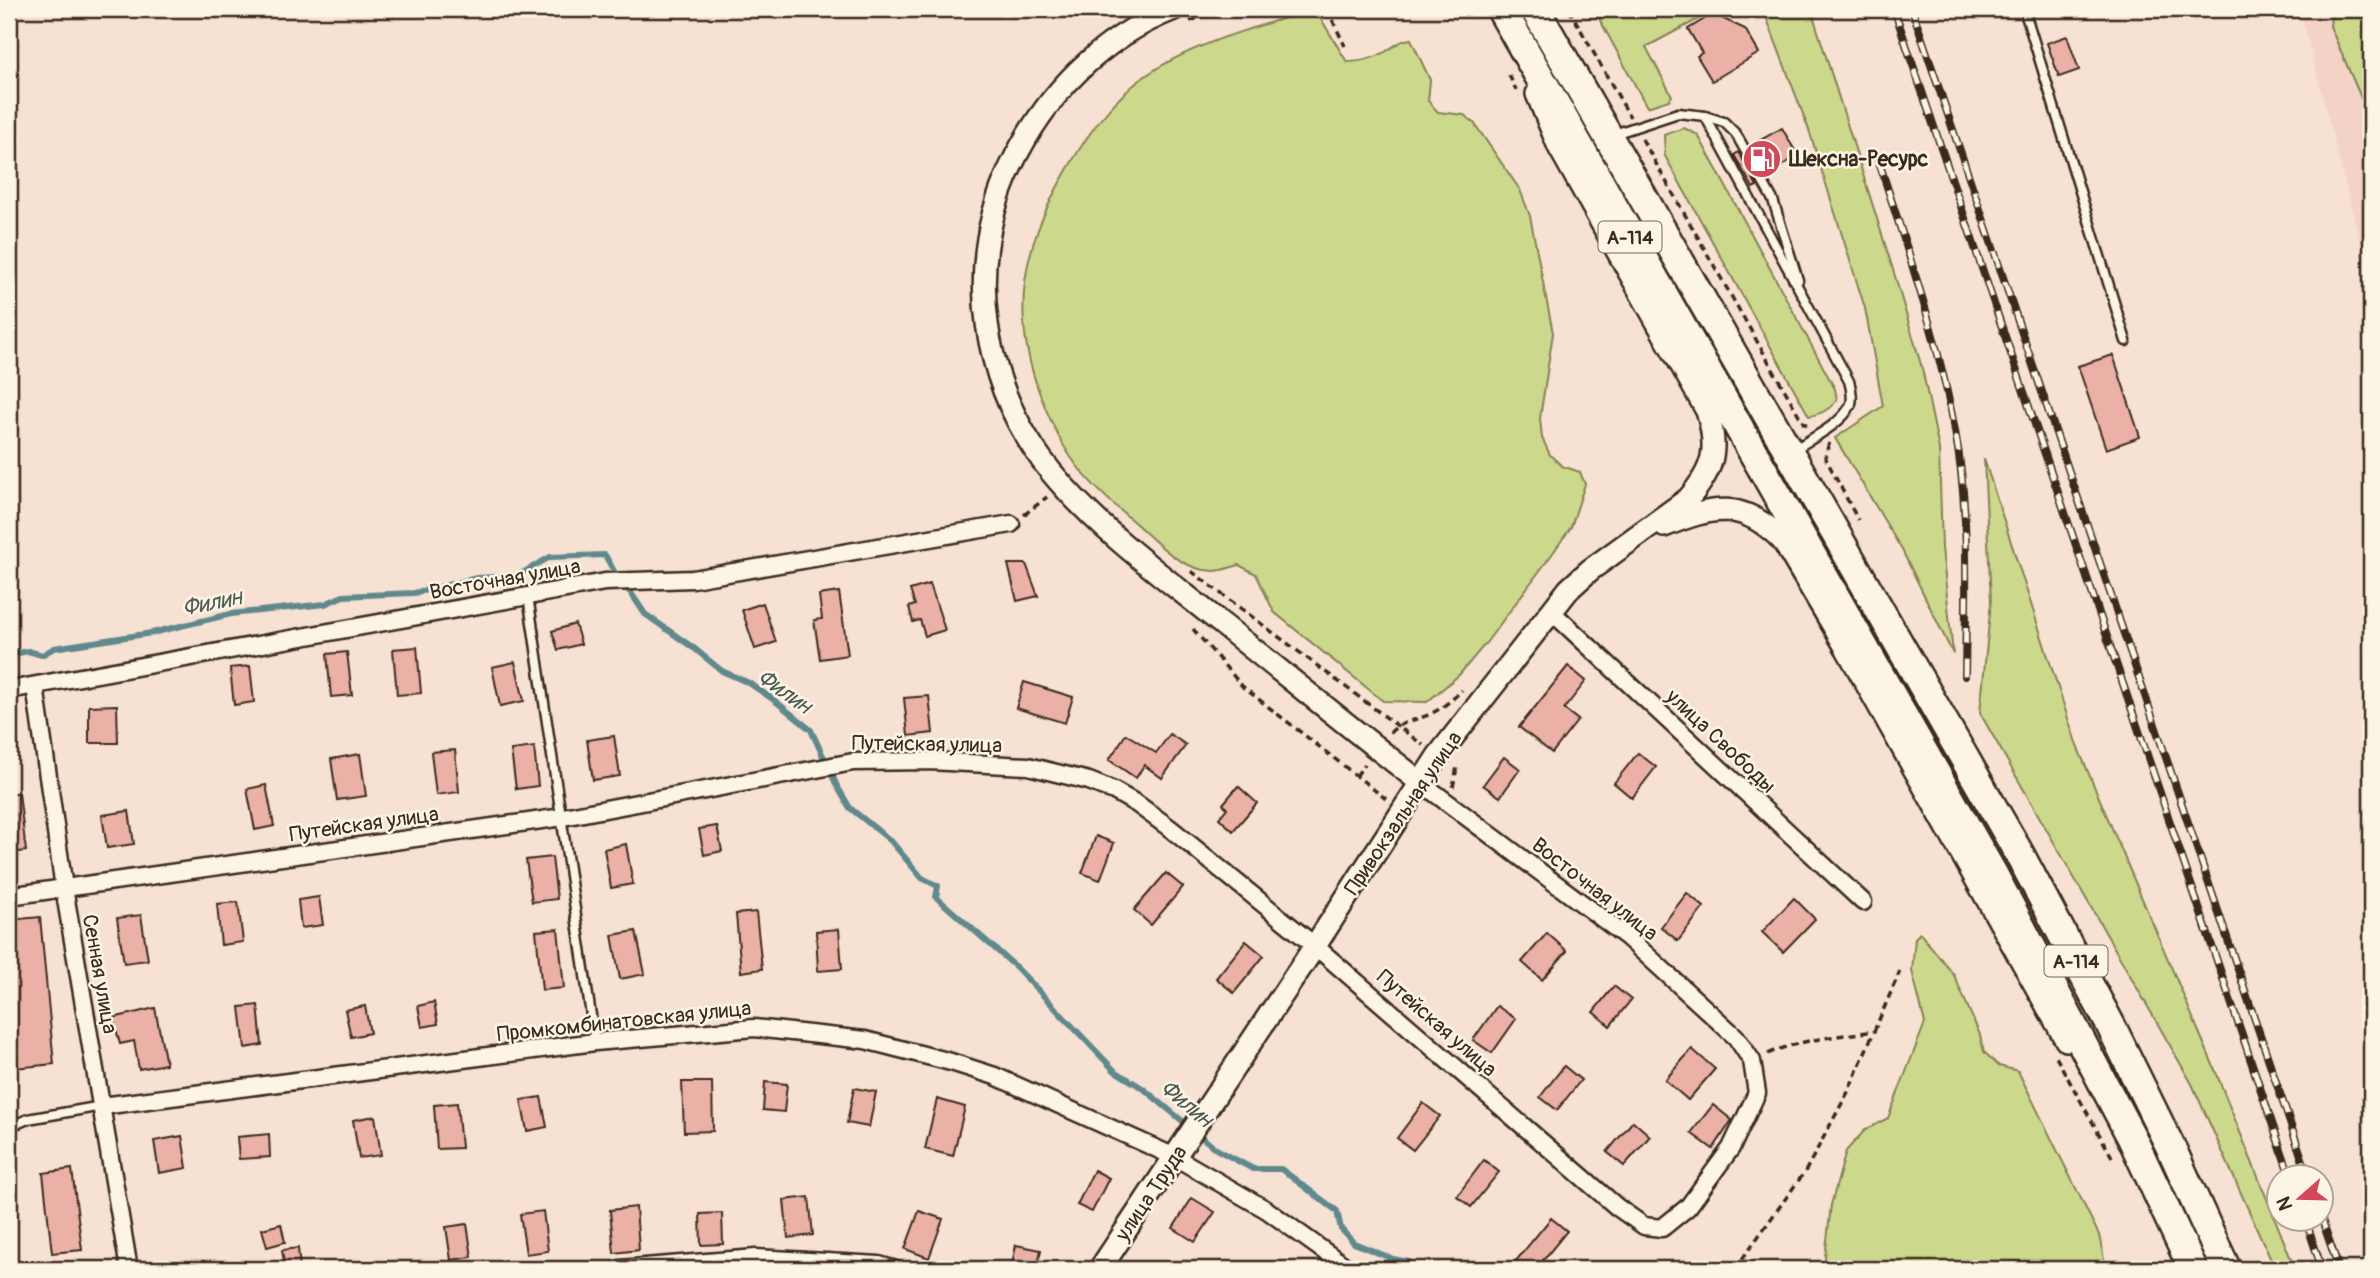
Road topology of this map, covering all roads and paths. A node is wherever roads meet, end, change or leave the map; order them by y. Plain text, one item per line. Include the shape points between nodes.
1 (1222, 9) edge
2 (1327, 9) edge
3 (1501, 9) edge
4 (1535, 9) edge
5 (2024, 9) edge
6 (1177, 16) edge
7 (1345, 46) dead end
8 (1508, 74) dead end
9 (1520, 97) dead end
10 (1705, 116) junction
11 (1607, 136) junction
12 (1805, 300) junction
13 (2126, 341) dead end
14 (1790, 452) junction
15 (1041, 488) dead end
16 (1011, 524) joint
17 (1636, 537) junction
18 (1186, 569) dead end
19 (528, 596) junction
20 (1551, 611) junction
21 (1192, 628) dead end
22 (1466, 685) dead end
23 (35, 686) junction
24 (9, 690) edge
25 (1396, 725) junction
26 (1410, 736) dead end
27 (1465, 757) dead end
28 (1420, 782) junction
29 (1453, 788) dead end
30 (1371, 789) dead end
31 (563, 817) junction
32 (64, 888) junction
33 (9, 895) edge
34 (1863, 902) dead end
35 (1315, 946) junction
36 (1900, 971) dead end
37 (1875, 1031) junction
38 (596, 1042) junction
39 (1752, 1061) junction
40 (102, 1106) junction
41 (1201, 1116) joint
42 (9, 1127) edge
43 (1175, 1157) junction
44 (2168, 1213) junction
45 (129, 1269) edge
46 (620, 1269) edge
47 (893, 1269) edge
48 (1100, 1269) edge
49 (1349, 1269) edge
50 (1735, 1269) edge
51 (2193, 1269) edge
52 (2226, 1269) edge

1 - 6 path
2 - 7 path
3 - 17 street via 1559,147 1707,411 1714,432 1714,451 1701,484
3 - 44 highway, А-114 via 1994,876
4 - 11 highway, А-114
5 - 13 lane
6 - 28 street via 1132,29 1067,81 1020,148 996,204 987,243 983,281 995,364 1032,444 1082,506 1156,571
8 - 9 path
10 - 11 lane via 1678,113
10 - 12 lane
10 - 12 lane via 1730,126 1773,200
11 - 14 highway, А-114
12 - 14 lane via 1849,381 1851,404 1829,428
14 - 52 highway, А-114 via 2033,879 2173,1152
15 - 16 path via 1047,497
16 - 19 street, Восточная улица via 693,579 605,582
17 - 20 street, Привокзальная улица via 1590,570
17 - 44 street via 1722,508 1756,518 1783,541
18 - 25 path
19 - 23 street, Восточная улица
19 - 31 lane
20 - 28 street, Привокзальная улица
20 - 34 street, улица Свободы
21 - 30 path via 1243,687
22 - 25 path via 1440,709
23 - 24 street, Восточная улица
23 - 32 street, Сенная улица
25 - 26 path
27 - 29 path via 1456,768
28 - 35 street, Привокзальная улица
28 - 39 street, Восточная улица via 1627,937 1736,1037
31 - 32 street, Путейская улица
31 - 35 street, Путейская улица via 853,762 1028,766 1089,781 1145,810
31 - 38 lane
32 - 33 street, Путейская улица
32 - 40 street, Сенная улица
35 - 39 street, Путейская улица via 1644,1226 1662,1228 1688,1207 1731,1147 1757,1093
35 - 41 street, Привокзальная улица
36 - 37 path
37 - 39 path via 1778,1049
37 - 50 path via 1806,1170
38 - 40 street, Промкомбинатовская улица
38 - 43 street, Промкомбинатовская улица via 754,1028 865,1040 995,1076
40 - 42 lane via 28,1119
40 - 45 street, Сенная улица
41 - 43 street, улица Труда
43 - 48 street, улица Труда
43 - 49 street, Промкомбинатовская улица via 1267,1210
44 - 51 highway, А-114
46 - 47 street via 756,1258

